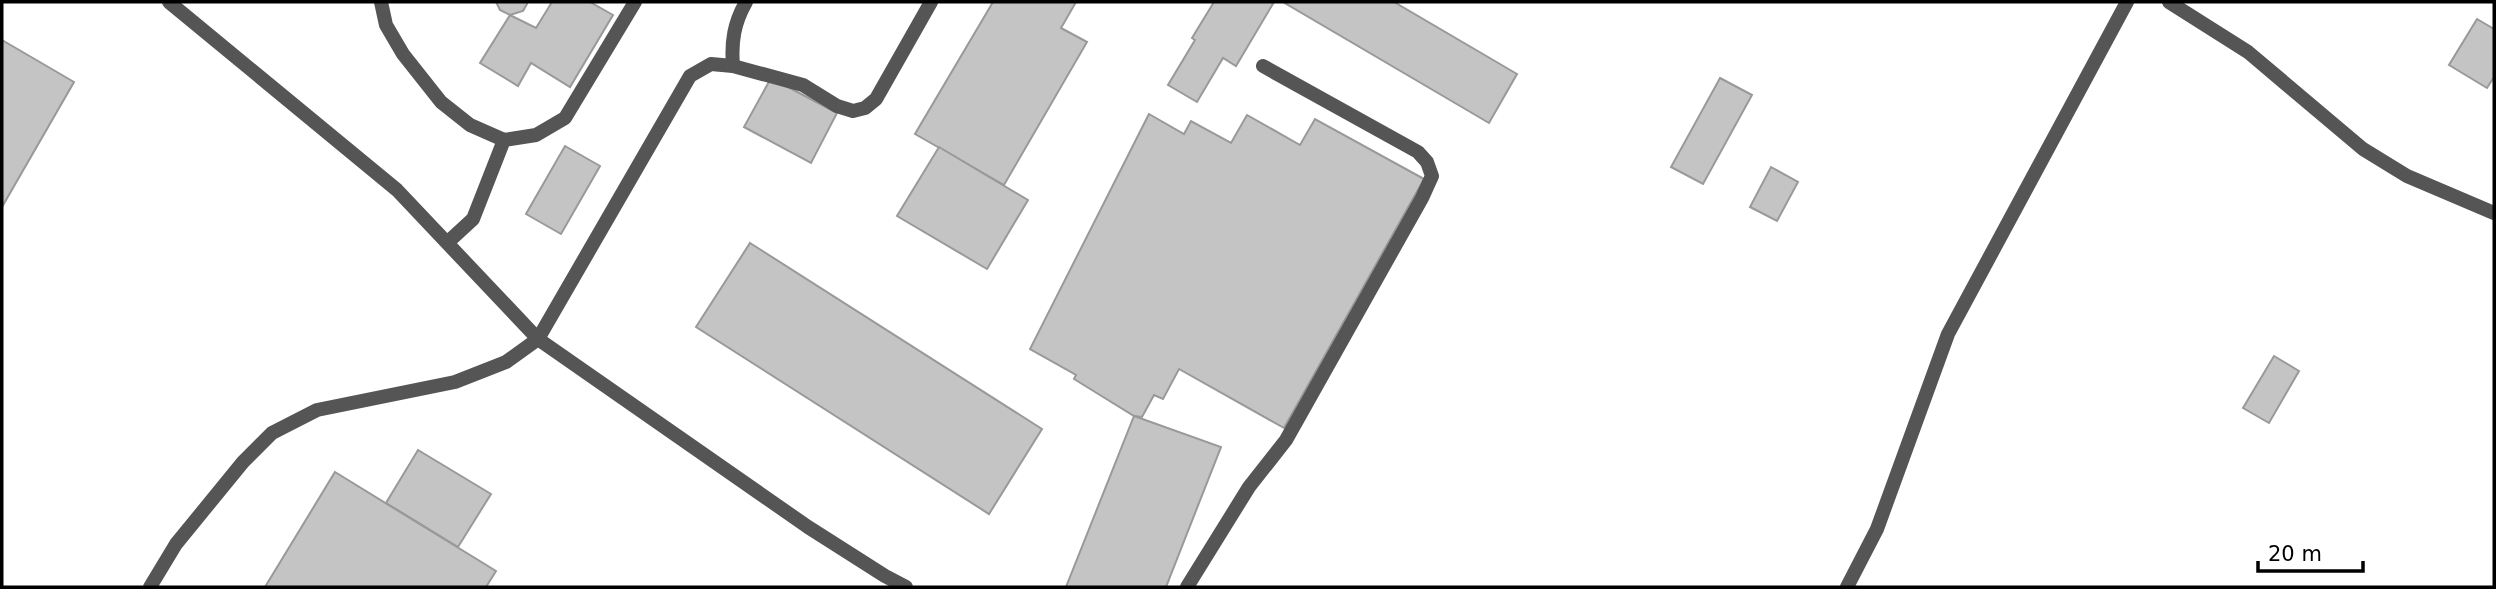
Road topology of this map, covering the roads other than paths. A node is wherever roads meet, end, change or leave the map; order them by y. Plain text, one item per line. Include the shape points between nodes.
1 (169, 2) edge
2 (381, 2) edge
3 (635, 2) edge
4 (746, 2) edge
5 (931, 2) edge
6 (2127, 2) edge
7 (2169, 2) edge
8 (733, 66) junction
9 (1263, 66) dead end
10 (504, 140) junction
11 (2494, 213) edge
12 (448, 242) junction
13 (538, 339) junction
14 (150, 587) edge
15 (906, 587) edge
16 (1187, 587) edge
17 (1847, 587) edge

1 - 12 street via 397,190
2 - 10 street via 386,25 403,54 441,102 470,125
3 - 10 street via 565,118 536,135
4 - 8 street via 731,41
5 - 8 street via 876,99 865,108 853,111 837,106 803,85
6 - 17 street via 1948,334 1877,529
7 - 11 street via 2248,52 2363,149 2407,176
8 - 13 street via 712,64 690,76
9 - 16 street via 1419,152 1432,176 1286,440 1249,487
10 - 12 street via 473,219
12 - 13 street
13 - 14 street via 506,362 455,382 317,410 272,433 176,544
13 - 15 street via 808,527

